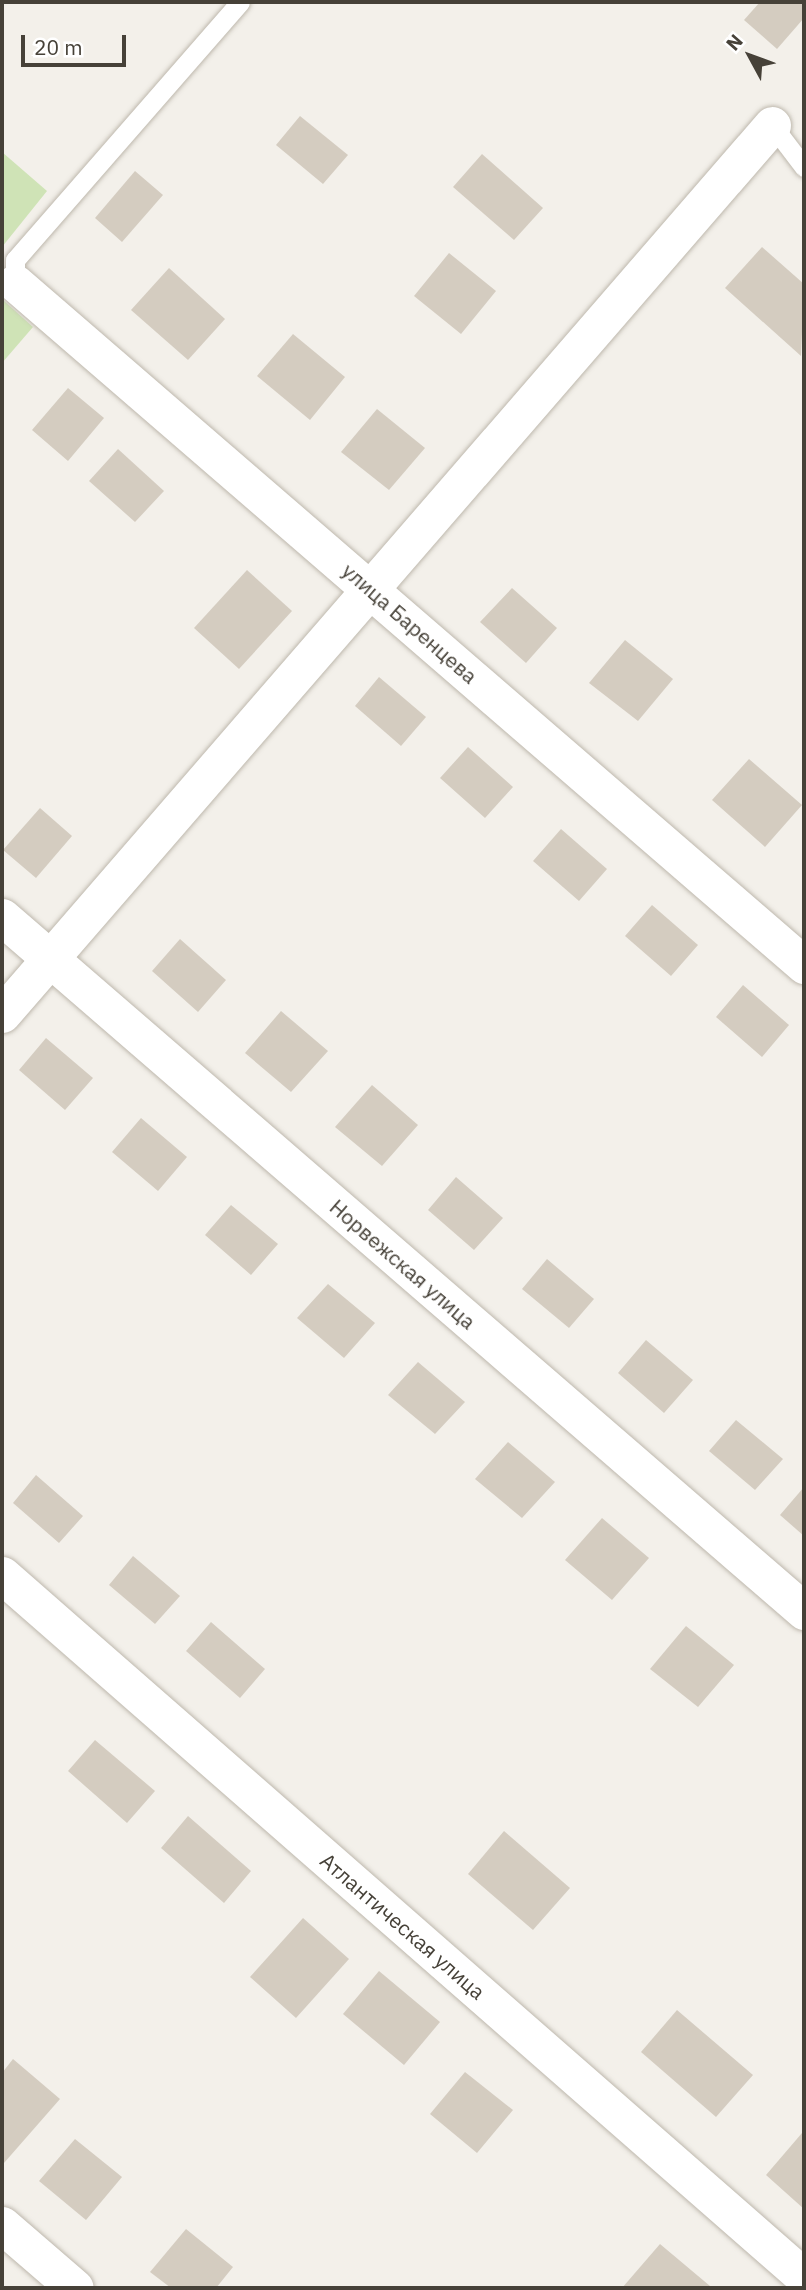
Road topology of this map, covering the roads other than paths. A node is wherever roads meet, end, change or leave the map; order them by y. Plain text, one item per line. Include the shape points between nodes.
1 (240, 2) edge
2 (772, 125) joint
3 (804, 167) edge
4 (15, 283) joint
5 (373, 591) junction
6 (2, 917) edge
7 (49, 957) junction
8 (804, 965) edge
9 (2, 1014) edge
10 (2, 1575) edge
11 (804, 1611) edge
12 (2, 2225) edge
13 (804, 2277) edge
14 (75, 2288) edge

1 - 4 lane via 15,260
2 - 3 lane
2 - 5 street
4 - 5 street, улица Баренцева
5 - 7 street
5 - 8 street, улица Баренцева
6 - 7 street, Норвежская улица
7 - 9 street
7 - 11 street, Норвежская улица
10 - 13 street, Атлантическая улица
12 - 14 street

